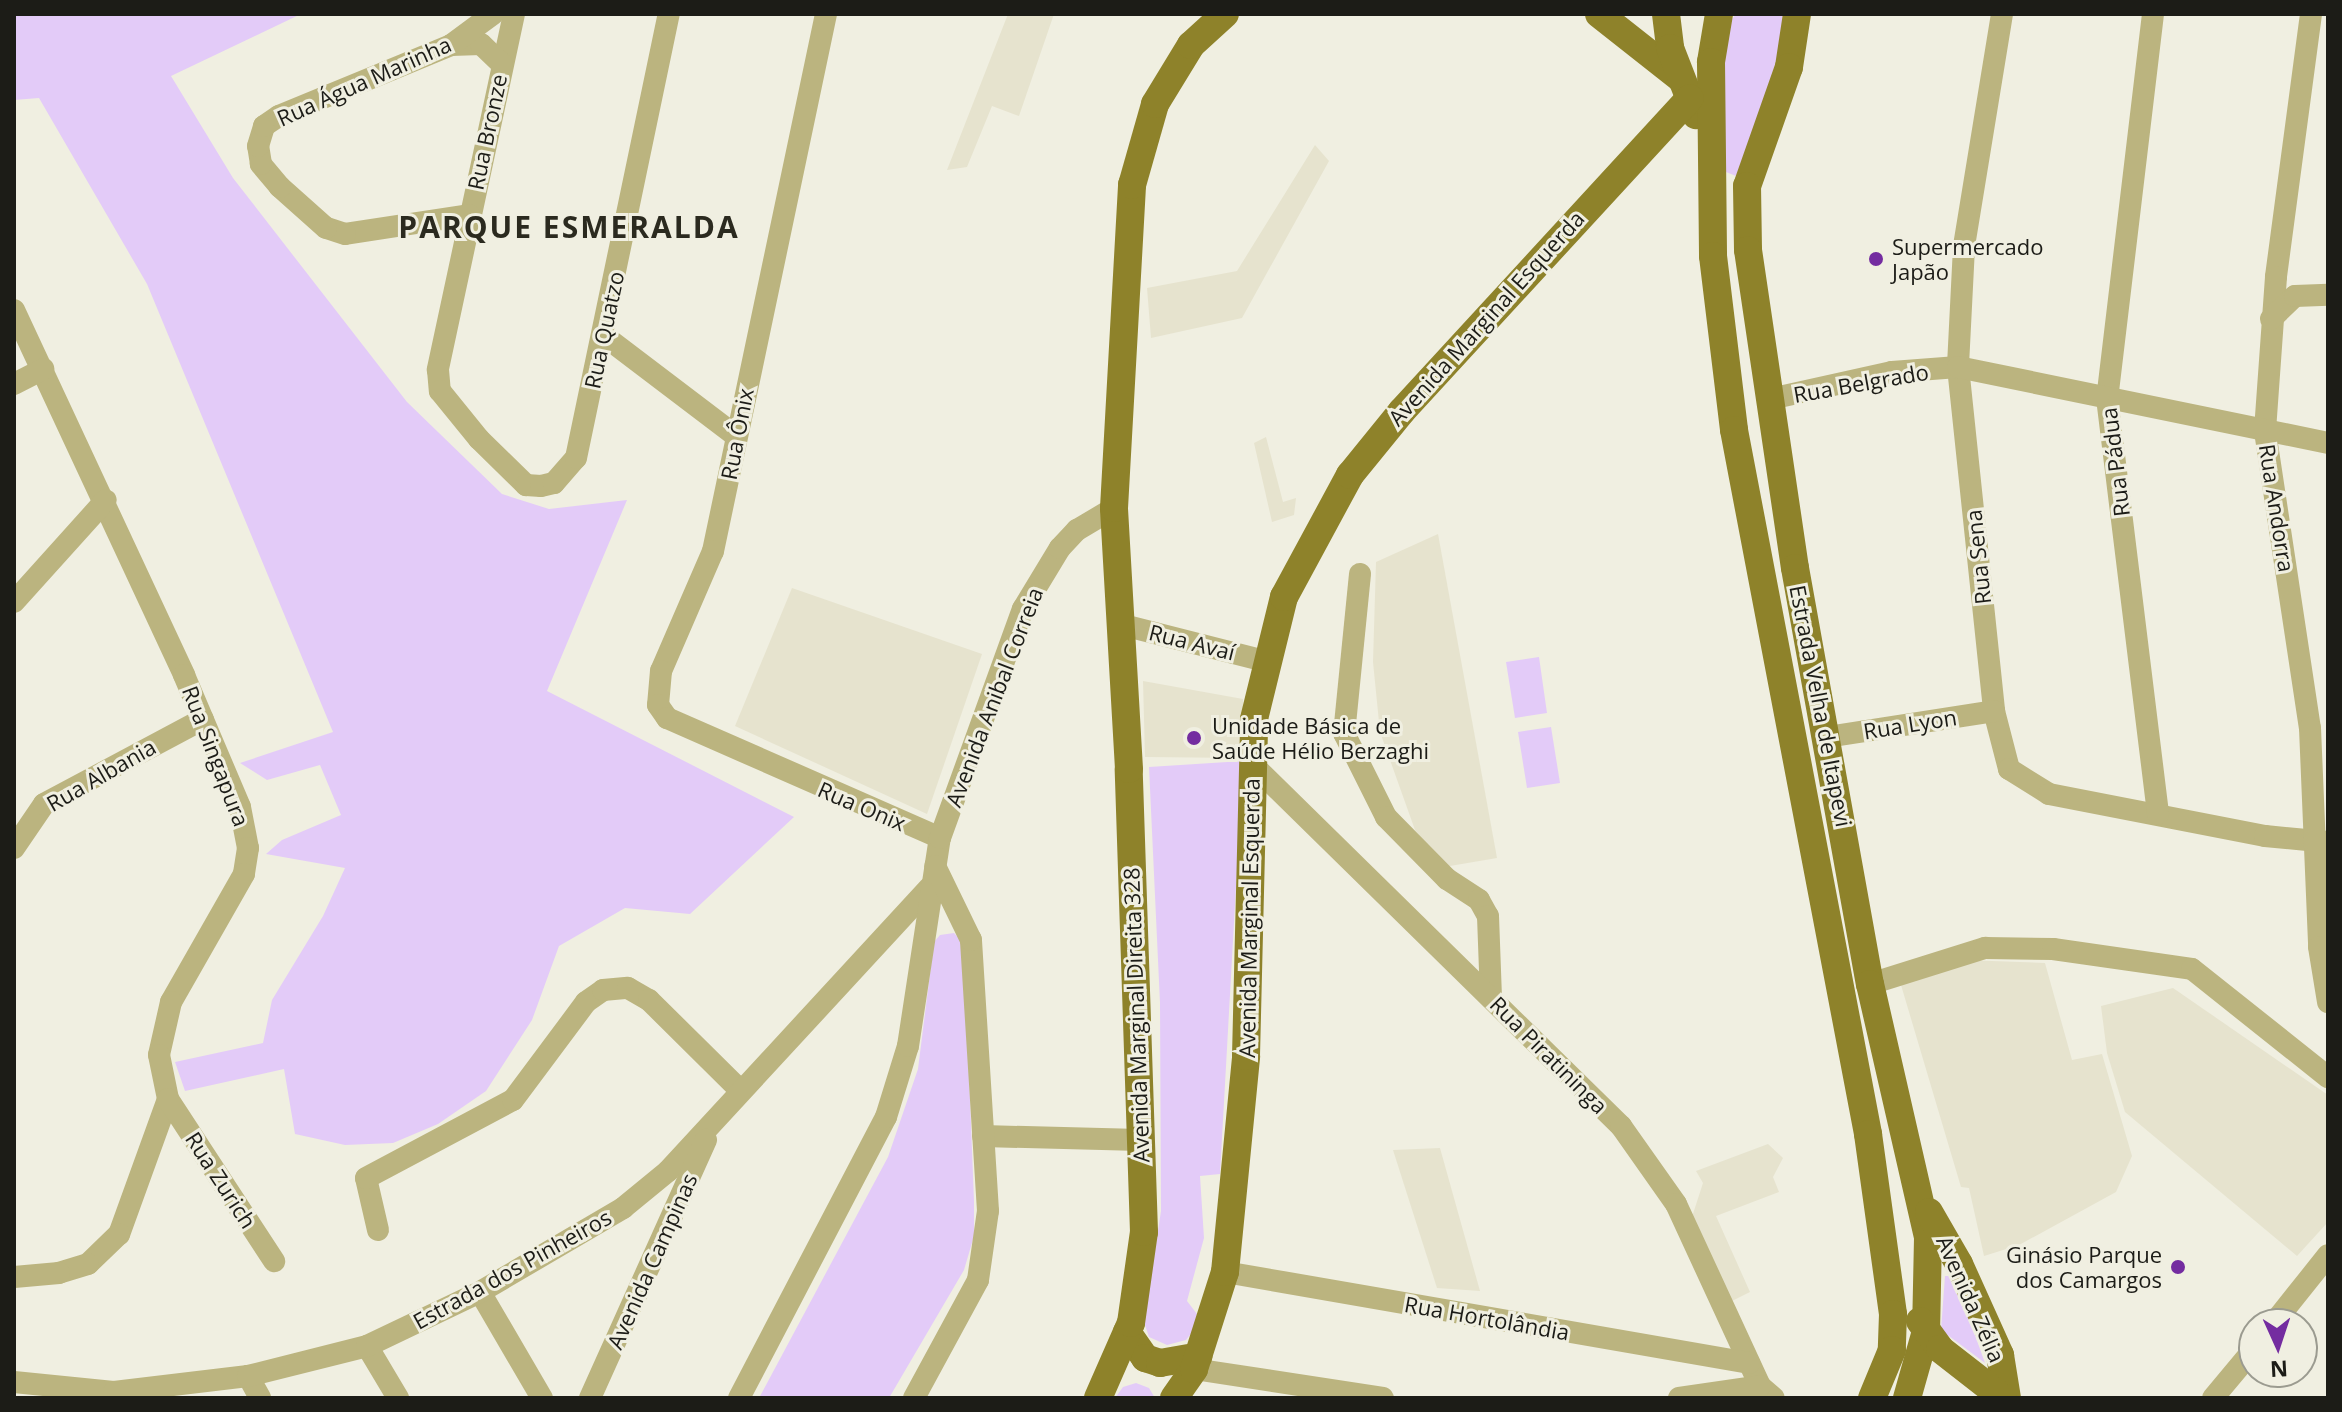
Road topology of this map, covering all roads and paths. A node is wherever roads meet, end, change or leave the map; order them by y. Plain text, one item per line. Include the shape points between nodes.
1 (493, 14) edge
2 (514, 14) edge
3 (669, 14) edge
4 (826, 14) edge
5 (1225, 14) edge
6 (1599, 14) edge
7 (1666, 14) edge
8 (1719, 14) edge
9 (1797, 14) edge
10 (2002, 14) edge
11 (2153, 14) edge
12 (2311, 14) edge
13 (451, 45) junction
14 (502, 64) junction
15 (1685, 88) junction
16 (1708, 153) junction
17 (469, 215) junction
18 (2280, 246) junction
19 (2322, 294) edge
20 (14, 310) edge
21 (2271, 319) junction
22 (603, 335) junction
23 (1958, 367) junction
24 (43, 369) junction
25 (14, 384) edge
26 (2107, 398) junction
27 (1770, 399) junction
28 (2265, 431) junction
29 (736, 436) junction
30 (2328, 443) edge
31 (576, 458) joint
32 (106, 500) junction
33 (1114, 508) junction
34 (1360, 574) dead end
35 (14, 602) edge
36 (1119, 624) junction
37 (1265, 661) junction
38 (1994, 711) junction
39 (203, 719) junction
40 (1827, 737) junction
41 (1252, 764) junction
42 (784, 773) joint
43 (2158, 814) junction
44 (940, 838) junction
45 (2322, 842) edge
46 (14, 848) edge
47 (935, 866) junction
48 (929, 888) junction
49 (2323, 908) edge
50 (1870, 984) junction
51 (1491, 998) junction
52 (2328, 1002) edge
53 (2328, 1077) edge
54 (739, 1089) junction
55 (168, 1099) junction
56 (713, 1124) junction
57 (1868, 1134) junction
58 (983, 1136) junction
59 (1140, 1140) junction
60 (1923, 1205) junction
61 (378, 1230) dead end
62 (2328, 1255) edge
63 (274, 1261) dead end
64 (1225, 1272) junction
65 (14, 1277) edge
66 (480, 1292) junction
67 (2286, 1308) edge
68 (1926, 1331) junction
69 (1127, 1332) junction
70 (367, 1346) junction
71 (1196, 1363) junction
72 (1749, 1363) junction
73 (2238, 1368) edge
74 (248, 1376) junction
75 (14, 1382) edge
76 (1102, 1392) edge
77 (1767, 1392) edge
78 (116, 1395) edge
79 (596, 1396) edge
80 (260, 1398) edge
81 (398, 1398) edge
82 (542, 1398) edge
83 (739, 1398) edge
84 (914, 1398) edge
85 (1162, 1398) edge
86 (1174, 1398) edge
87 (1383, 1398) edge
88 (1679, 1398) edge
89 (1872, 1398) edge
90 (1907, 1398) edge
91 (2005, 1398) edge
92 (2213, 1398) edge

1 - 13 street, Rua Água Marinha
2 - 14 street, Rua Bronze
3 - 22 street, Rua Quatzo
4 - 29 street, Rua Ônix
5 - 33 main road via 1191,45 1155,104 1132,185
6 - 15 main road
7 - 15 main road via 1664,27
8 - 16 main road, Estrada Velha de Itapevi via 1711,62
9 - 27 main road, Estrada Velha de Itapevi via 1789,67 1747,186 1748,250
10 - 23 street, Rua Sena via 1964,247
11 - 26 street, Rua Pádua
12 - 18 street, Rua Andorra
13 - 14 street, Rua Bronze via 481,44
13 - 17 street, Rua Água Marinha via 279,116 264,126 258,146 261,164 280,187 326,228 345,234
14 - 17 street, Rua Bronze
15 - 16 main road
15 - 37 main road, Avenida Marginal Esquerda via 1350,475 1305,549
16 - 57 main road, Estrada Velha de Itapevi via 1713,256 1734,430
17 - 31 street, Rua Bronze via 438,370 440,391 526,485 554,483
18 - 19 street via 2289,273
18 - 21 street, Rua Andorra
19 - 21 street via 2286,301
20 - 24 street, Rua Singapura
21 - 28 street, Rua Andorra
22 - 29 street
22 - 31 street, Rua Quatzo
23 - 26 street, Rua Belgrado
23 - 27 street, Rua Belgrado via 1892,372
23 - 38 street, Rua Sena
24 - 25 street
24 - 32 street, Rua Singapura
26 - 28 street, Rua Belgrado
26 - 43 street, Rua Pádua
27 - 40 main road, Estrada Velha de Itapevi
28 - 30 street, Rua Belgrado
28 - 45 street, Rua Andorra
29 - 42 street, Rua Ônix via 713,551 661,671 658,705 667,718
32 - 35 street
32 - 39 street, Rua Singapura
33 - 36 main road, Avenida Marginal Direita 328
33 - 44 street, Avenida Anibal Correia via 1077,530 1060,548 1023,609
34 - 51 street via 1344,733 1386,817 1447,879 1479,900 1488,916
36 - 37 street, Rua Avaí
36 - 59 main road, Avenida Marginal Direita 328
37 - 41 main road, Avenida Marginal Esquerda
38 - 40 street, Rua Lyon
38 - 43 street, Rua Sena via 2009,769 2032,787
39 - 46 street, Rua Albania via 44,804
39 - 55 street, Rua Singapura via 240,807 248,848 235,892 171,1002 159,1055
40 - 50 main road, Estrada Velha de Itapevi
41 - 51 street, Rua Piratininga
41 - 64 main road, Avenida Marginal Esquerda via 1246,1056
42 - 44 street, Rua Onix
43 - 45 street, Rua Sena
44 - 47 street, Avenida Anibal Correia
45 - 49 street, Rua Andorra
47 - 48 street, Avenida Anibal Correia
47 - 58 street via 971,940
48 - 54 street, Estrada dos Pinheiros
48 - 83 street, Avenida Anibal Correia via 908,1046 886,1117
49 - 52 street, Rua Andorra
50 - 53 street via 1985,948 2053,949 2192,969
50 - 60 main road, Estrada Velha de Itapevi
51 - 72 street, Rua Piratininga via 1645,1156 1676,1204
54 - 56 street, Estrada dos Pinheiros
54 - 61 street via 649,1000 628,988 603,990 586,1002 513,1100 366,1178
55 - 63 street, Rua Zurich
55 - 65 street via 129,1212 105,1250 73,1270
56 - 66 street, Estrada dos Pinheiros via 623,1208
56 - 79 street, Avenida Campinas
57 - 68 main road via 1884,1158 1904,1281
57 - 89 main road, Estrada Velha de Itapevi via 1893,1314 1892,1350
58 - 59 street
58 - 84 street via 988,1211 978,1280
59 - 69 main road, Avenida Marginal Direita 328 via 1144,1232
60 - 68 main road, Estrada Velha de Itapevi via 1930,1295
60 - 91 main road, Avenida Zélia via 1959,1264 2000,1355
62 - 67 street
64 - 71 main road, Avenida Marginal Esquerda
64 - 72 street, Rua Hortolândia
66 - 70 street, Estrada dos Pinheiros
66 - 82 street
68 - 90 main road, Estrada Velha de Itapevi
68 - 91 main road via 1940,1349
69 - 71 main road via 1145,1358
69 - 76 main road, Avenida Marginal Direita 328
70 - 74 street, Estrada dos Pinheiros
70 - 81 street
71 - 86 main road, Avenida Marginal Esquerda
71 - 87 street
72 - 77 street, Rua Piratininga
73 - 92 street
74 - 78 street, Estrada dos Pinheiros
74 - 80 street
75 - 78 street, Estrada dos Pinheiros
76 - 85 main road via 1134,1372 1150,1376
77 - 88 street

